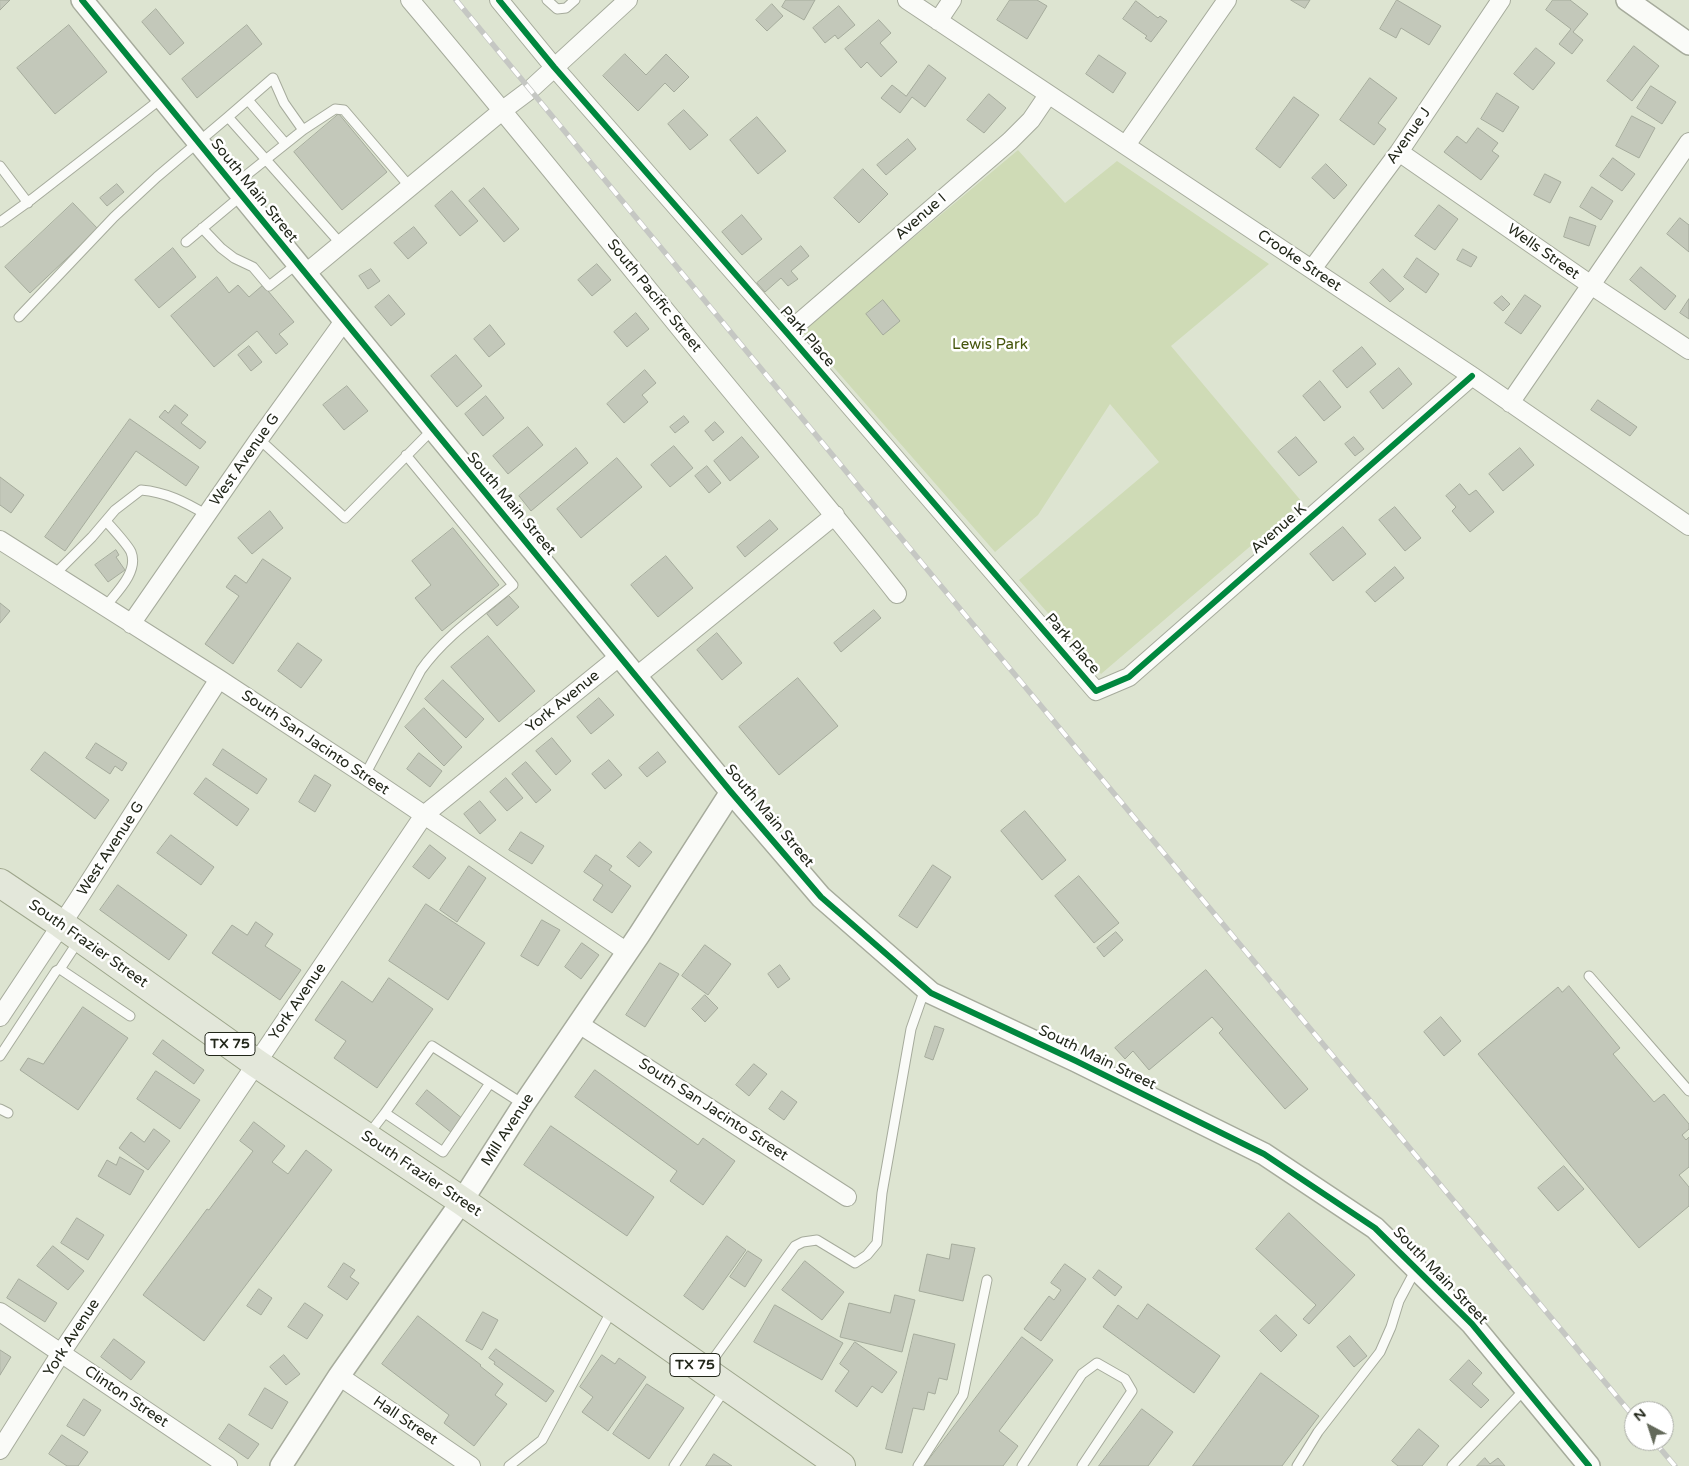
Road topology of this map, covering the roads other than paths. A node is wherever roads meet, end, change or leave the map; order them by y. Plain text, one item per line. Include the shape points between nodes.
1 (82, 0) edge
2 (410, 0) edge
3 (499, 0) edge
4 (547, 0) edge
5 (574, 0) edge
6 (628, 0) edge
7 (907, 0) edge
8 (952, 0) edge
9 (1227, 0) edge
10 (1501, 0) edge
11 (1627, 0) edge
12 (938, 21) junction
13 (1689, 44) edge
14 (554, 67) junction
15 (1048, 95) junction
16 (162, 98) junction
17 (248, 100) junction
18 (503, 110) junction
19 (228, 117) junction
20 (303, 130) junction
21 (198, 142) junction
22 (1689, 142) edge
23 (285, 143) junction
24 (1126, 145) junction
25 (1399, 152) junction
26 (266, 160) junction
27 (0, 166) edge
28 (410, 187) junction
29 (237, 191) junction
30 (28, 202) junction
31 (0, 222) edge
32 (202, 228) junction
33 (186, 242) dead end
34 (341, 244) junction
35 (301, 269) junction
36 (1312, 269) junction
37 (1591, 285) junction
38 (19, 318) dead end
39 (344, 321) junction
40 (787, 333) junction
41 (1689, 350) edge
42 (1472, 376) junction
43 (1510, 402) junction
44 (433, 429) junction
45 (259, 440) junction
46 (406, 455) junction
47 (207, 515) junction
48 (835, 515) junction
49 (106, 521) junction
50 (1689, 526) edge
51 (0, 540) edge
52 (54, 575) junction
53 (897, 594) dead end
54 (105, 607) junction
55 (131, 624) junction
56 (620, 656) junction
57 (637, 676) junction
58 (219, 679) junction
59 (1096, 692) joint
60 (365, 775) junction
61 (731, 792) junction
62 (424, 815) junction
63 (0, 883) edge
64 (71, 931) junction
65 (626, 952) junction
66 (60, 969) junction
67 (1589, 976) dead end
68 (925, 988) junction
69 (130, 1016) dead end
70 (0, 1017) edge
71 (579, 1024) junction
72 (0, 1056) edge
73 (256, 1063) junction
74 (490, 1083) junction
75 (1689, 1091) edge
76 (524, 1104) junction
77 (385, 1113) junction
78 (366, 1137) junction
79 (847, 1197) dead end
80 (462, 1201) junction
81 (1416, 1269) junction
82 (987, 1280) dead end
83 (613, 1308) junction
84 (0, 1312) edge
85 (61, 1353) junction
86 (339, 1376) junction
87 (716, 1379) junction
88 (1525, 1388) junction
89 (0, 1450) edge
90 (830, 1462) edge
91 (228, 1466) edge
92 (281, 1466) edge
93 (471, 1466) edge
94 (509, 1466) edge
95 (674, 1466) edge
96 (918, 1466) edge
97 (1022, 1466) edge
98 (1082, 1466) edge
99 (1297, 1466) edge
100 (1452, 1466) edge
101 (1589, 1466) edge

1 - 16 street, South Main Street
2 - 18 street, South Pacific Street
3 - 14 street, Park Place
4 - 5 lane via 557,9 566,8
6 - 14 street
7 - 12 street, Crooke Street
8 - 12 street
9 - 24 street
10 - 25 street, Avenue J
11 - 13 street
12 - 15 street, Crooke Street
14 - 18 street
14 - 40 street, Park Place
15 - 24 street, Crooke Street
15 - 40 street, Avenue I via 1031,120 1010,141
16 - 21 street, South Main Street
16 - 30 lane
17 - 19 lane
17 - 20 lane via 273,78 284,103
17 - 23 lane
18 - 28 street
18 - 48 street, South Pacific Street
19 - 21 lane
19 - 26 lane
20 - 23 lane
20 - 28 lane via 335,109 344,110
21 - 29 street, South Main Street
21 - 38 lane via 114,216
22 - 37 street
23 - 26 lane
24 - 36 street, Crooke Street
25 - 36 street, Avenue J
25 - 37 street, Wells Street
26 - 29 lane
26 - 34 lane
27 - 30 lane
28 - 34 street
29 - 32 lane
29 - 35 street, South Main Street
30 - 31 lane
32 - 33 lane
32 - 35 lane via 227,253 253,267 269,286
34 - 35 street
35 - 39 street, South Main Street
36 - 42 street, Crooke Street
37 - 41 street, Wells Street
37 - 43 street
39 - 44 street, South Main Street
39 - 45 street, West Avenue G
40 - 59 street, Park Place
42 - 43 street, Crooke Street
42 - 59 street, Avenue K via 1129,677
43 - 50 street, Crooke Street
44 - 46 lane
44 - 56 street, South Main Street
45 - 46 lane via 345,518
45 - 47 street, West Avenue G
46 - 60 lane via 513,585 432,655
47 - 49 lane via 180,500 155,491 141,490
47 - 55 street, West Avenue G
48 - 53 street, South Pacific Street
48 - 57 street
49 - 52 lane
49 - 54 lane via 131,552 133,568
51 - 52 street, South San Jacinto Street
52 - 54 street, South San Jacinto Street
54 - 55 street, South San Jacinto Street
55 - 58 street, South San Jacinto Street
56 - 57 street, South Main Street
56 - 62 street, York Avenue
57 - 61 street, South Main Street
58 - 60 street, South San Jacinto Street
58 - 64 street, West Avenue G
60 - 62 street, South San Jacinto Street
61 - 65 street, Mill Avenue
61 - 68 street, South Main Street via 821,897
62 - 65 street, South San Jacinto Street
62 - 73 street, York Avenue
63 - 64 main road, South Frazier Street / TX 75
64 - 66 lane
64 - 70 street, West Avenue G
64 - 73 main road, South Frazier Street / TX 75
65 - 71 street, Mill Avenue
66 - 69 lane
66 - 72 lane
67 - 75 lane
68 - 81 street, South Main Street via 1264,1154 1375,1228
68 - 87 lane via 911,1029 882,1193 877,1242 855,1263 817,1240 795,1246
71 - 76 street, Mill Avenue
71 - 79 street, South San Jacinto Street
73 - 78 main road, South Frazier Street / TX 75
73 - 85 street, York Avenue
74 - 76 lane
74 - 77 lane via 432,1046
74 - 77 lane via 443,1152
76 - 80 street, Mill Avenue
77 - 78 lane
78 - 80 main road, South Frazier Street / TX 75
80 - 83 main road, South Frazier Street / TX 75
80 - 86 street, Mill Avenue
81 - 88 street, South Main Street via 1472,1324
81 - 99 lane via 1398,1301 1380,1352 1318,1432
82 - 96 lane via 963,1395
83 - 87 main road, South Frazier Street / TX 75
83 - 94 lane via 542,1440
84 - 85 street, Clinton Street
85 - 89 street, York Avenue
85 - 91 street, Clinton Street
86 - 92 street, Mill Avenue
86 - 93 street, Hall Street
87 - 90 main road, South Frazier Street / TX 75
87 - 95 lane
88 - 100 lane
88 - 101 street, South Main Street
97 - 98 lane via 1082,1374 1097,1363 1125,1379 1132,1391

